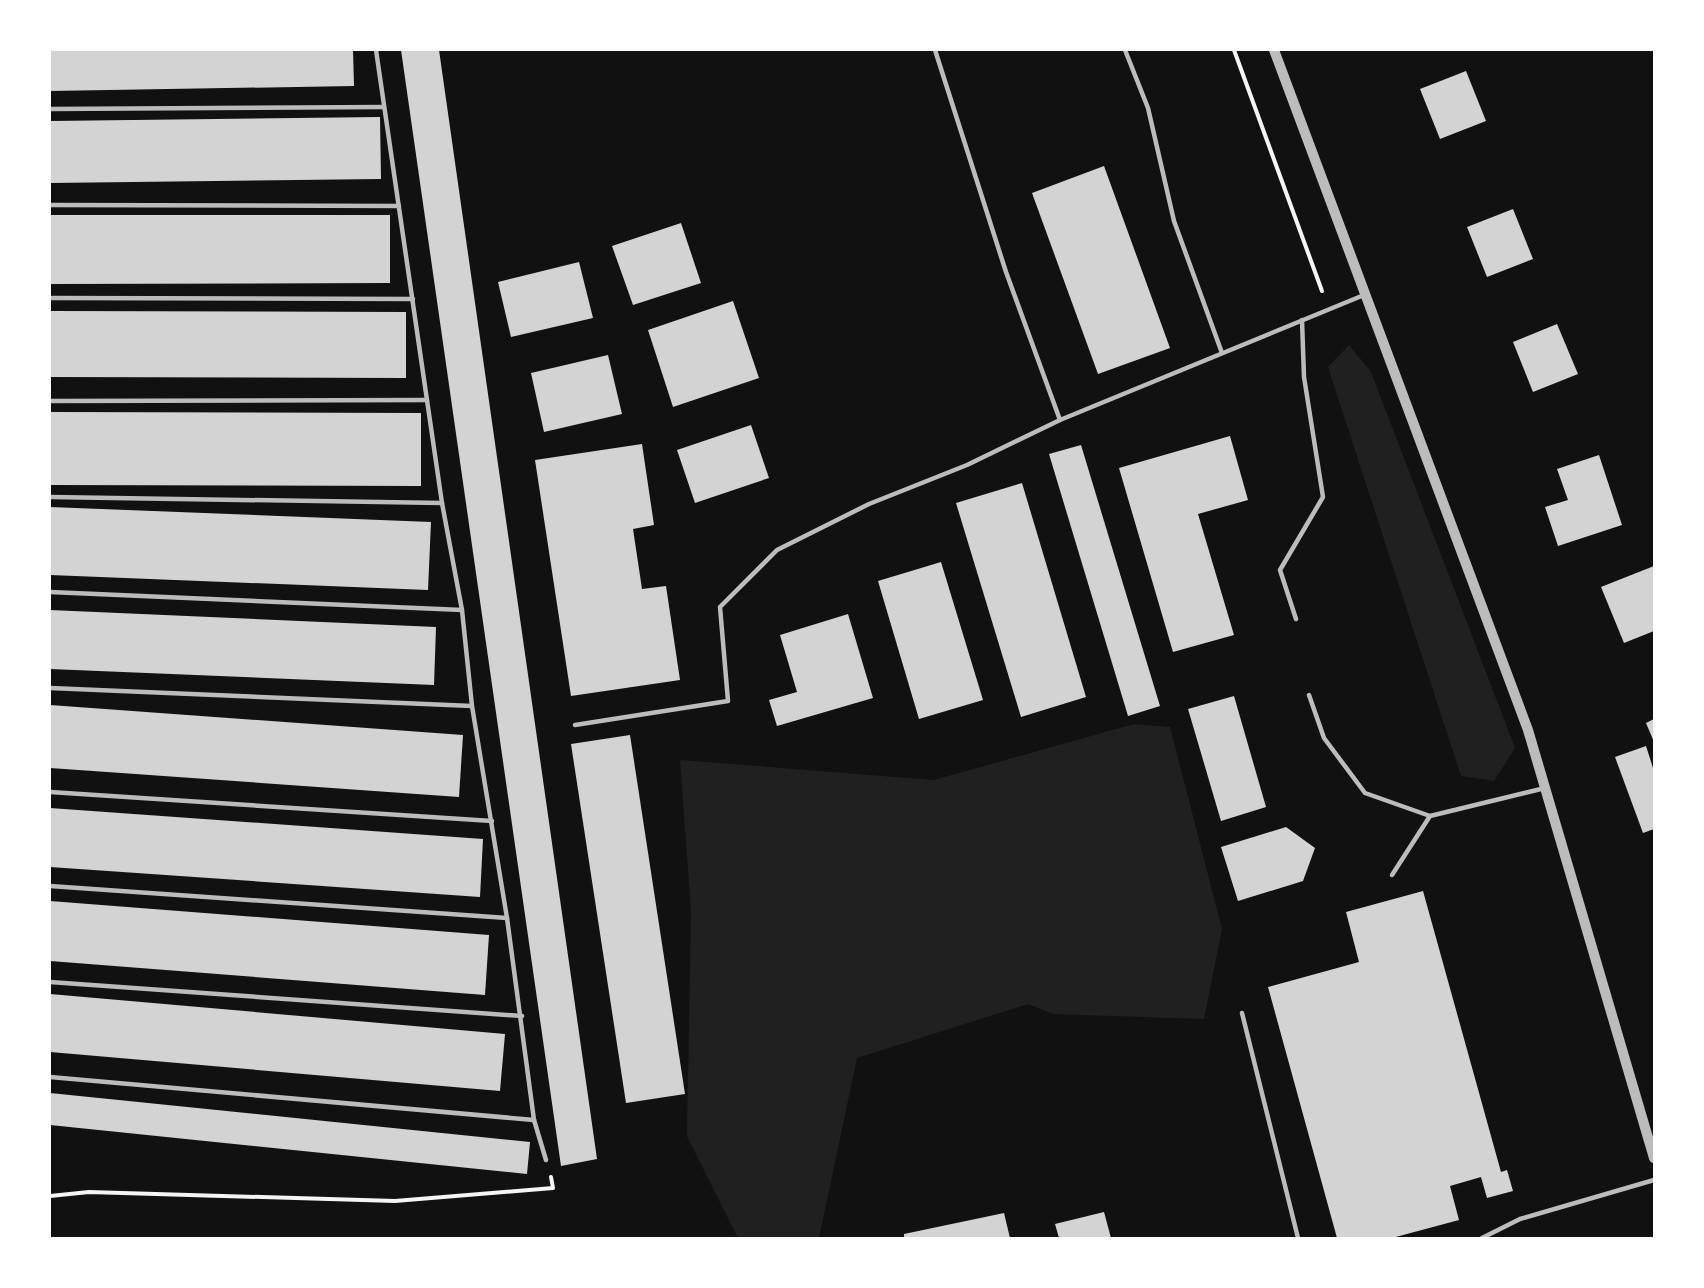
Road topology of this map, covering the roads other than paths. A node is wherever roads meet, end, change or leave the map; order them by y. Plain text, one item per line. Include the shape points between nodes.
1 (376, 50) edge
2 (935, 50) edge
3 (1125, 50) edge
4 (1274, 50) edge
5 (384, 107) junction
6 (50, 108) edge
7 (50, 205) edge
8 (399, 206) junction
9 (1367, 294) junction
10 (50, 298) edge
11 (413, 299) junction
12 (1302, 320) junction
13 (1222, 353) junction
14 (427, 400) junction
15 (50, 401) edge
16 (1060, 420) junction
17 (50, 496) edge
18 (442, 503) junction
19 (50, 592) edge
20 (462, 609) junction
21 (1296, 619) dead end
22 (50, 688) edge
23 (1309, 695) dead end
24 (472, 706) junction
25 (575, 725) dead end
26 (1545, 788) junction
27 (50, 792) edge
28 (1430, 816) junction
29 (492, 821) junction
30 (1392, 875) dead end
31 (50, 886) edge
32 (507, 918) junction
33 (50, 982) edge
34 (1242, 1013) dead end
35 (522, 1016) junction
36 (50, 1077) edge
37 (534, 1120) junction
38 (1654, 1158) edge
39 (546, 1160) road end
40 (1654, 1180) edge
41 (1298, 1239) edge
42 (1482, 1239) edge

1 - 5 lane
2 - 16 lane via 1006,272
3 - 13 lane via 1148,108 1174,221
4 - 9 street
5 - 6 lane
5 - 8 lane
7 - 8 lane
8 - 11 lane
9 - 12 lane
9 - 26 street via 1528,730
10 - 11 lane
11 - 14 lane
12 - 13 lane
12 - 21 lane via 1304,377 1323,497 1280,570
13 - 16 lane
14 - 15 lane
14 - 18 lane
16 - 25 lane via 967,465 869,504 777,550 720,607 728,701
17 - 18 lane
18 - 20 lane
19 - 20 lane
20 - 24 lane
22 - 24 lane
23 - 28 lane via 1324,738 1365,793
24 - 29 lane
26 - 28 lane
26 - 38 street
27 - 29 lane
28 - 30 lane
29 - 32 lane
31 - 32 lane
32 - 35 lane
33 - 35 lane
34 - 41 lane
35 - 37 lane
36 - 37 lane
37 - 39 lane
40 - 42 lane via 1520,1219

